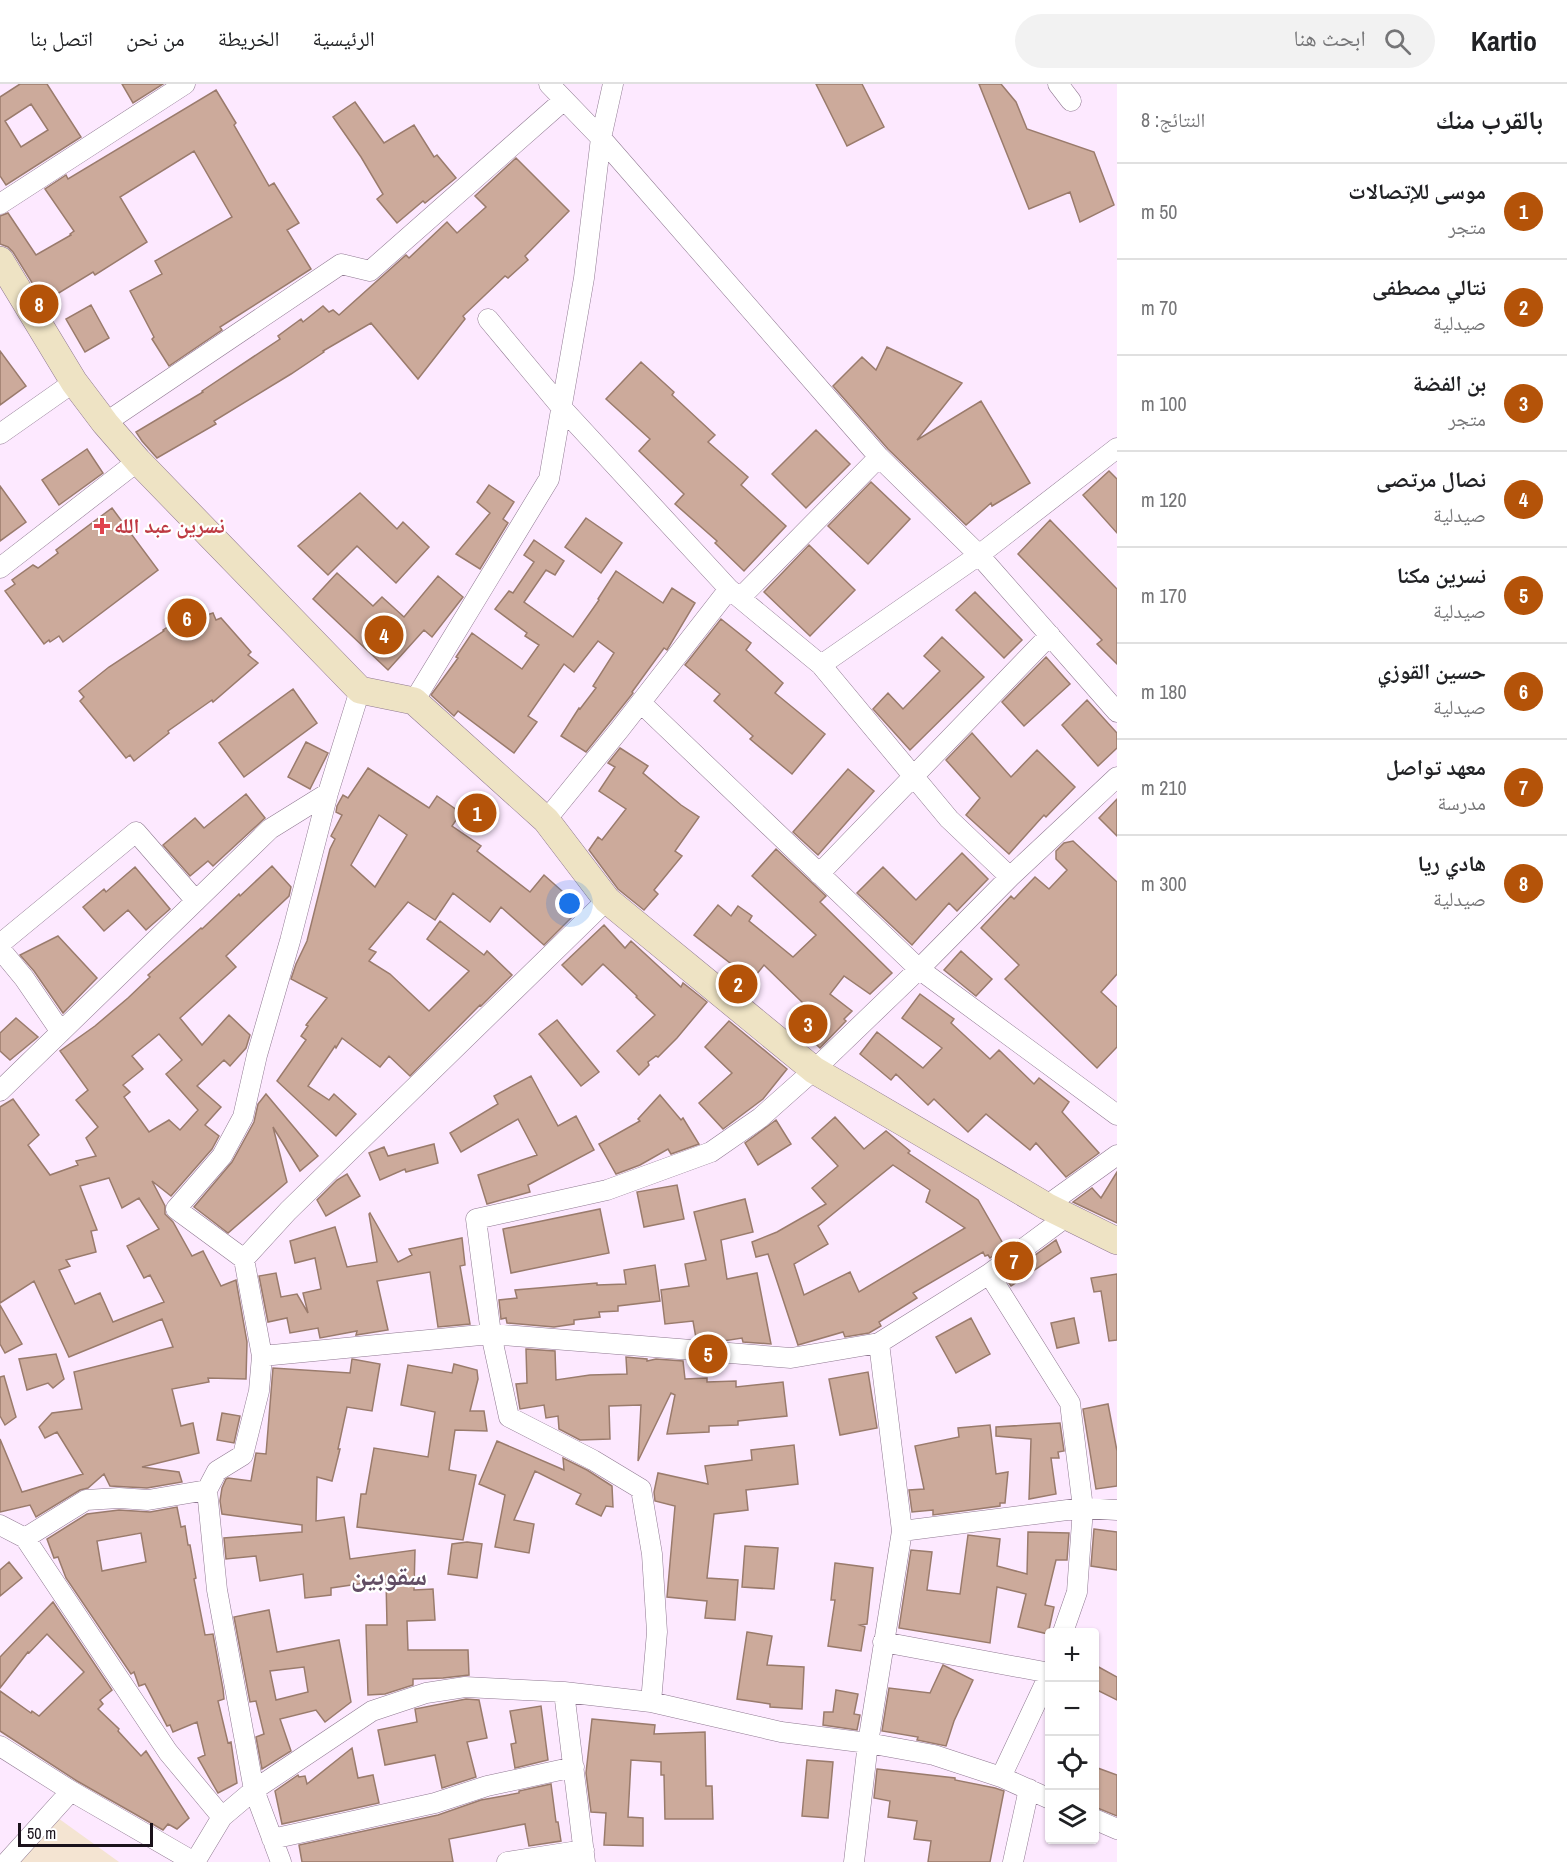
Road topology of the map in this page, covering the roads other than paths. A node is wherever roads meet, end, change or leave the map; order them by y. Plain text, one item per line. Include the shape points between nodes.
1 (185, 84) edge
2 (549, 84) edge
3 (613, 84) edge
4 (1058, 84) edge
5 (564, 100) junction
6 (1071, 101) dead end
7 (601, 138) junction
8 (0, 204) edge
9 (0, 260) edge
10 (488, 319) dead end
11 (74, 382) junction
12 (562, 408) junction
13 (105, 423) junction
14 (0, 434) edge
15 (1117, 448) edge
16 (879, 457) junction
17 (138, 461) junction
18 (979, 555) junction
19 (0, 568) edge
20 (735, 593) junction
21 (1050, 635) junction
22 (821, 665) junction
23 (360, 690) junction
24 (414, 701) junction
25 (641, 702) junction
26 (1117, 712) edge
27 (914, 776) junction
28 (1117, 777) edge
29 (328, 793) junction
30 (546, 820) junction
31 (819, 874) junction
32 (1010, 877) junction
33 (607, 900) junction
34 (196, 901) junction
35 (0, 946) edge
36 (919, 969) junction
37 (61, 1032) junction
38 (814, 1070) junction
39 (0, 1091) edge
40 (1117, 1115) edge
41 (1117, 1155) edge
42 (1056, 1212) junction
43 (1117, 1241) edge
44 (244, 1260) junction
45 (989, 1274) junction
46 (491, 1334) junction
47 (879, 1343) junction
48 (262, 1356) junction
49 (207, 1490) junction
50 (1083, 1508) junction
51 (1117, 1510) edge
52 (0, 1525) edge
53 (902, 1531) junction
54 (25, 1538) junction
55 (1064, 1628) edge
56 (883, 1642) junction
57 (1045, 1672) edge
58 (1046, 1682) edge
59 (564, 1692) junction
60 (651, 1702) junction
61 (868, 1743) junction
62 (0, 1746) edge
63 (574, 1767) junction
64 (1001, 1777) junction
65 (1029, 1789) junction
66 (254, 1790) junction
67 (71, 1791) junction
68 (1045, 1797) edge
69 (222, 1817) junction
70 (1099, 1821) edge
71 (1117, 1828) edge
72 (272, 1839) junction
73 (584, 1856) edge
74 (7, 1862) edge
75 (195, 1862) edge
76 (281, 1862) edge
77 (507, 1862) edge
78 (854, 1862) edge
79 (1013, 1862) edge

1 - 8 street
2 - 5 street
3 - 7 street
4 - 6 street
5 - 7 street
5 - 13 street via 370,271 341,264
7 - 12 street via 584,279
7 - 16 street
9 - 11 street
10 - 12 street
11 - 13 street
11 - 14 street
12 - 20 street
12 - 24 street via 549,479
13 - 17 street
15 - 18 street
16 - 18 street
16 - 20 street
17 - 19 street
17 - 23 street
18 - 21 street
18 - 22 street
20 - 22 street
20 - 25 street
21 - 26 street
21 - 27 street
22 - 27 street
23 - 24 street
23 - 29 street
24 - 30 street
25 - 30 street
25 - 31 street
27 - 31 street
27 - 32 street via 949,819
28 - 32 street
29 - 34 street via 270,830
29 - 44 street via 243,1117 222,1156 176,1209
30 - 33 street
31 - 36 street
32 - 36 street
33 - 38 street
33 - 44 street via 288,1211
34 - 35 street via 136,832
34 - 37 street
35 - 37 street
36 - 38 street
36 - 40 street
37 - 39 street
38 - 42 street
38 - 46 street via 760,1119 711,1152 607,1190 476,1219
41 - 42 street
42 - 43 street
42 - 45 street
44 - 48 street
45 - 47 street
45 - 50 street via 1070,1402
46 - 47 street via 791,1358
46 - 48 street
46 - 60 street via 509,1418 641,1489 652,1554 657,1632
47 - 53 street
48 - 49 street via 259,1391 243,1455 217,1471
49 - 54 street via 148,1500 86,1500
49 - 66 street via 217,1590
50 - 51 street
50 - 53 street
50 - 55 street via 1077,1592
52 - 54 street
53 - 56 street
54 - 69 street via 168,1752
56 - 57 street
56 - 61 street
58 - 64 street
59 - 60 street
59 - 63 street
59 - 66 street via 465,1687 426,1693 372,1711
60 - 61 street via 781,1732
61 - 64 street via 934,1755
61 - 78 street
62 - 67 street
63 - 72 street
63 - 73 street
64 - 65 street
65 - 68 street
65 - 79 street
66 - 69 street
66 - 72 street
67 - 74 street
67 - 75 street
69 - 75 street
70 - 71 street
72 - 76 street
73 - 77 street

